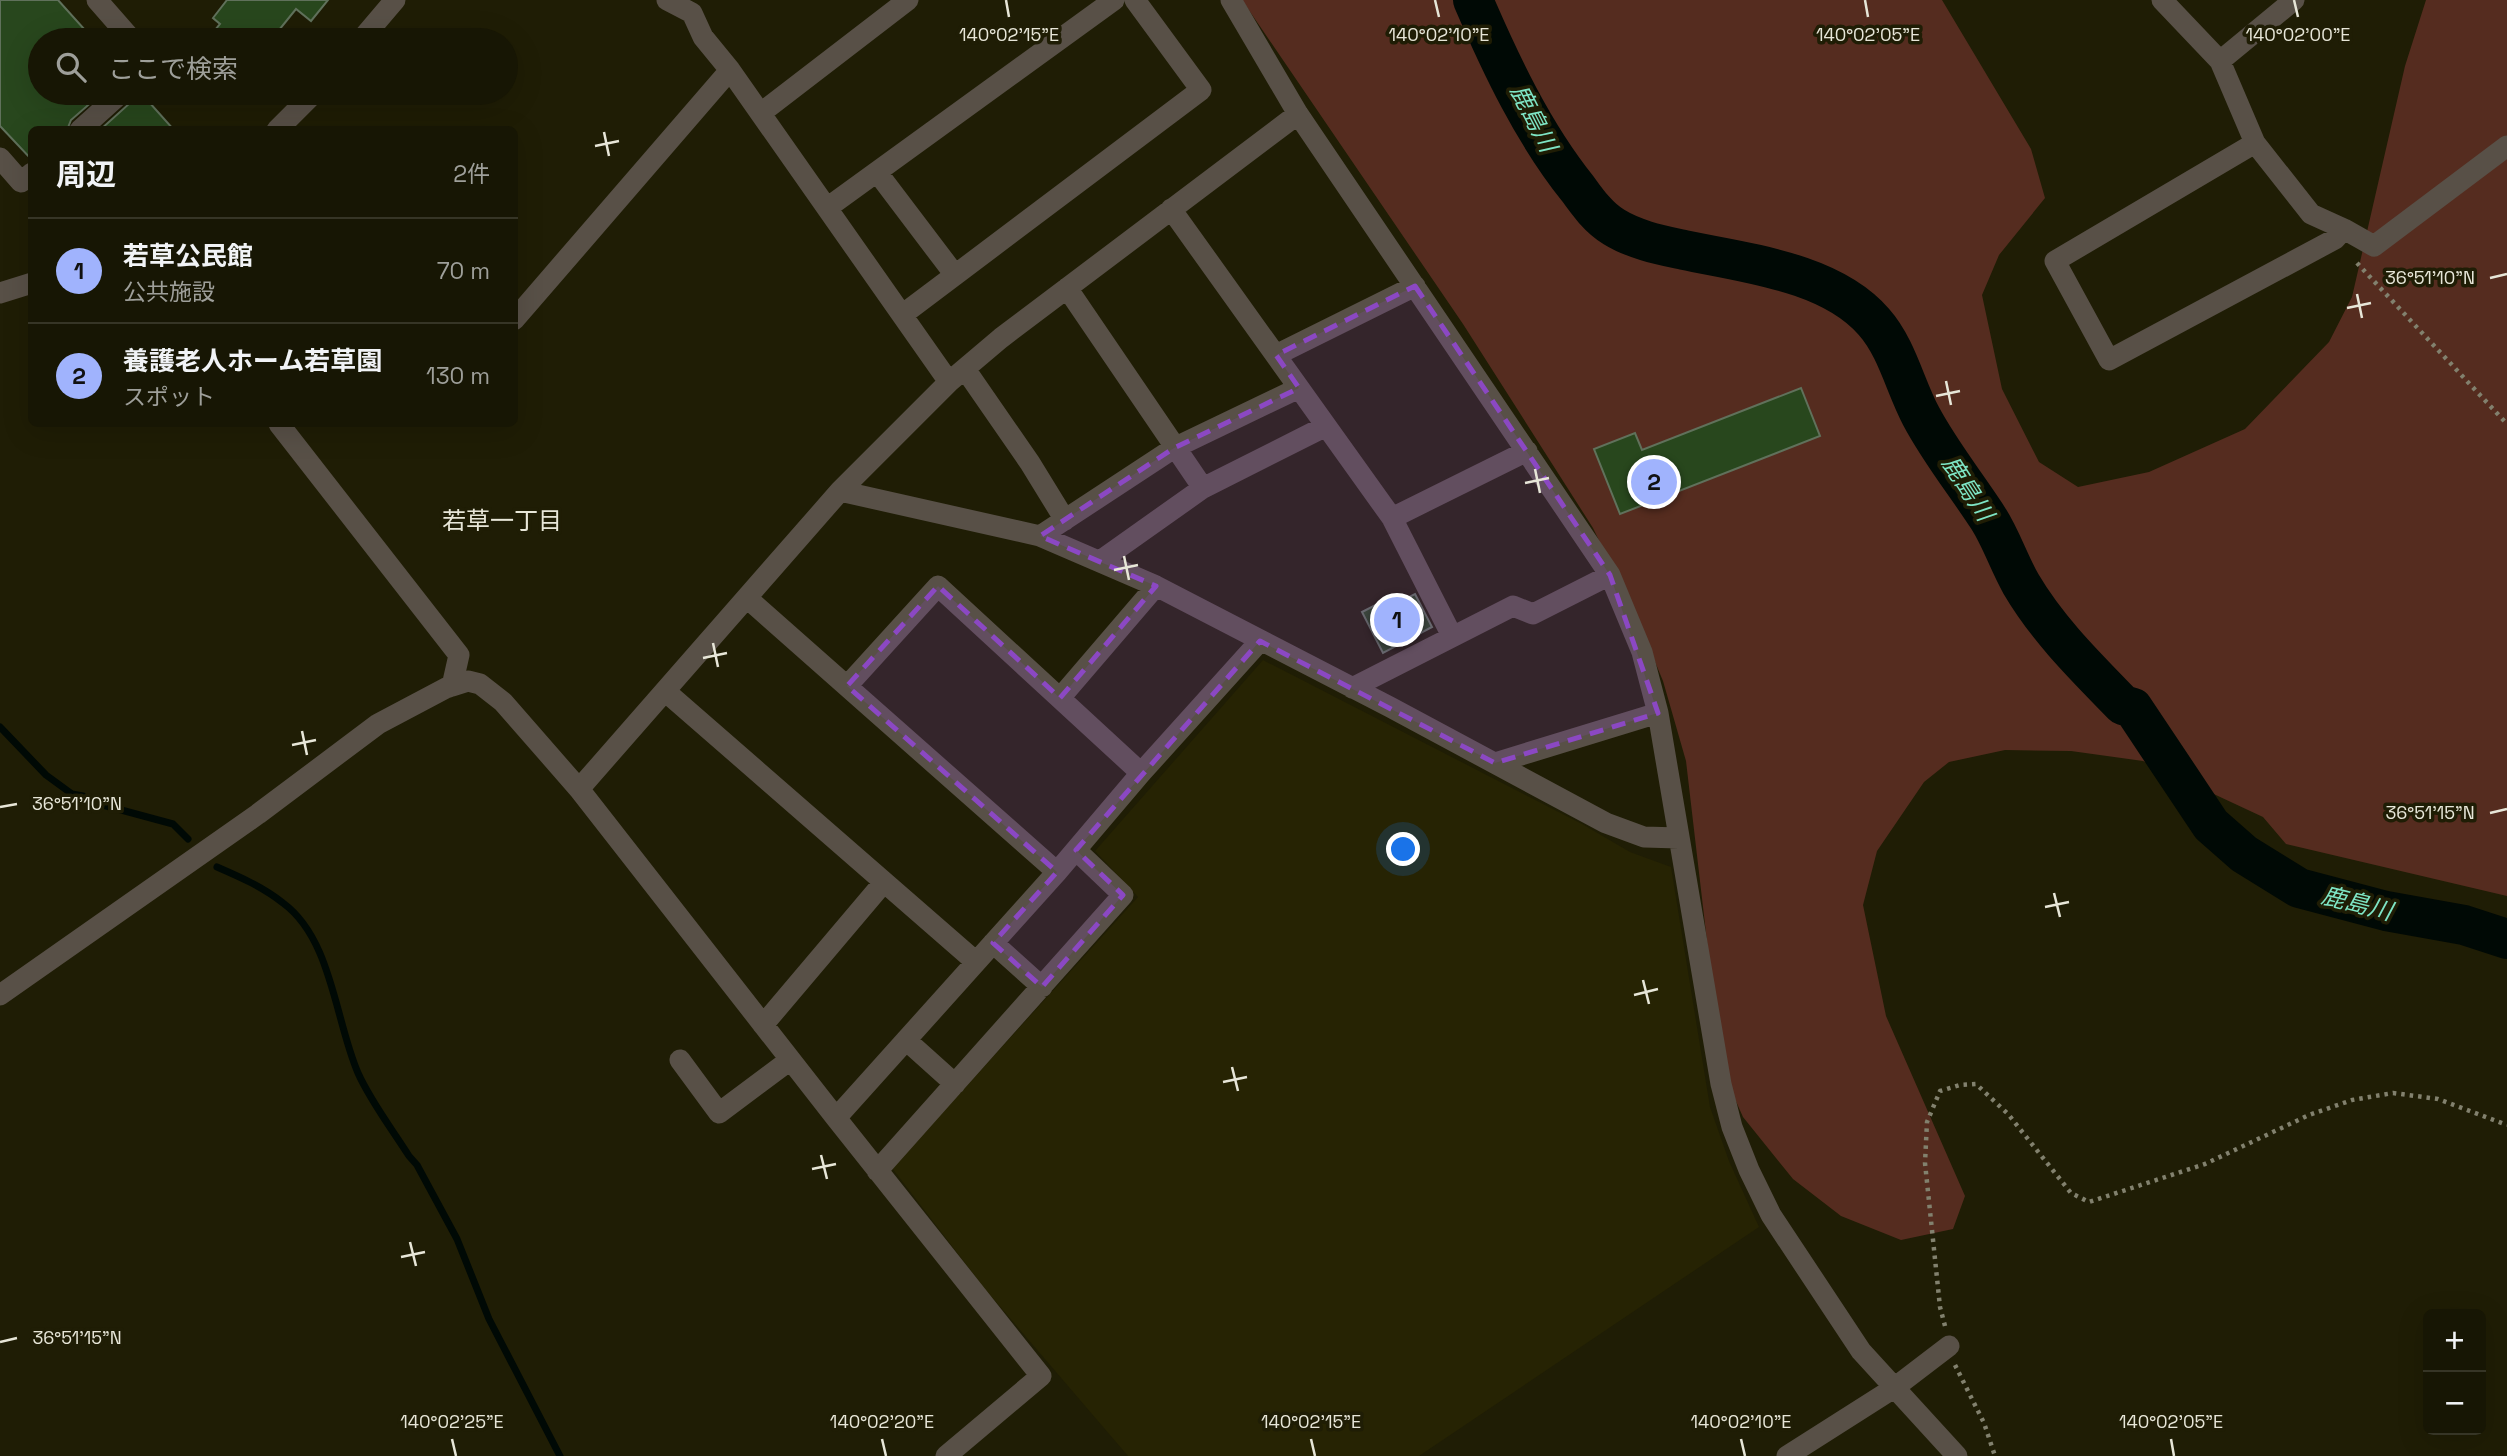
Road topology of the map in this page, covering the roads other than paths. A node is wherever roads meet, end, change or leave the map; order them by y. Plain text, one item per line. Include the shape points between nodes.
1 (97, 0) edge
2 (395, 0) edge
3 (667, 0) edge
4 (908, 0) edge
5 (1114, 0) edge
6 (1135, 0) edge
7 (1231, 0) edge
8 (2162, 0) edge
9 (2294, 0) edge
10 (701, 6) edge
11 (122, 28) edge
12 (371, 28) edge
13 (2220, 61) junction
14 (730, 70) junction
15 (108, 105) edge
16 (302, 105) edge
17 (761, 113) junction
18 (1298, 114) junction
19 (84, 126) edge
20 (281, 126) edge
21 (2255, 143) junction
22 (2507, 146) edge
23 (0, 158) edge
24 (877, 172) junction
25 (28, 176) edge
26 (827, 208) junction
27 (1171, 209) junction
28 (2340, 234) junction
29 (955, 275) junction
30 (28, 284) edge
31 (1415, 286) junction
32 (1067, 288) junction
33 (0, 293) edge
34 (518, 315) edge
35 (902, 315) junction
36 (1276, 355) junction
37 (957, 375) junction
38 (1299, 388) junction
39 (1326, 426) junction
40 (281, 427) edge
41 (1174, 448) junction
42 (1527, 451) junction
43 (1203, 488) junction
44 (840, 491) junction
45 (1392, 518) junction
46 (1065, 520) junction
47 (1040, 536) junction
48 (1100, 561) junction
49 (1610, 575) junction
50 (1157, 586) junction
51 (747, 597) junction
52 (1452, 636) junction
53 (1260, 641) junction
54 (452, 686) junction
55 (847, 686) junction
56 (1352, 688) junction
57 (665, 691) junction
58 (1060, 698) junction
59 (1658, 713) junction
60 (1495, 763) junction
61 (1141, 774) junction
62 (579, 789) junction
63 (1679, 838) junction
64 (1076, 850) junction
65 (1057, 872) junction
66 (884, 882) junction
67 (993, 943) junction
68 (976, 962) junction
69 (1041, 987) junction
70 (0, 995) edge
71 (763, 1025) junction
72 (906, 1040) junction
73 (680, 1060) dead end
74 (790, 1060) junction
75 (955, 1084) junction
76 (836, 1118) junction
77 (877, 1171) junction
78 (1949, 1346) road end
79 (1894, 1388) junction
80 (946, 1456) edge
81 (1787, 1456) edge
82 (1957, 1456) edge

1 - 11 street
2 - 12 street
3 - 10 street
4 - 17 street
5 - 24 street
6 - 29 street via 1201,90
7 - 18 street
8 - 13 street
9 - 13 street
10 - 14 street via 703,37
13 - 21 street
14 - 17 street
14 - 34 street
15 - 19 street
16 - 20 street
17 - 26 street
18 - 27 street
18 - 31 street
21 - 28 street via 2311,214
21 - 28 street via 2055,261 2109,360
22 - 28 street via 2374,246
23 - 25 street via 21,182
24 - 26 street
24 - 29 street
26 - 35 street
27 - 32 street
27 - 36 street
29 - 35 street
30 - 33 street
31 - 36 street
31 - 42 street
32 - 37 street
32 - 41 street
35 - 37 street
36 - 38 street
37 - 44 street
37 - 46 street via 1030,463
38 - 39 street
38 - 41 street
39 - 43 street
39 - 45 street
40 - 54 street via 459,655
41 - 43 street
41 - 46 street
42 - 45 street
42 - 49 street
43 - 48 street
44 - 47 street
44 - 51 street
45 - 52 street
46 - 47 street
47 - 48 street
48 - 50 street
49 - 52 street via 1533,614 1513,606
49 - 59 street via 1642,652
50 - 53 street
50 - 58 street
51 - 55 street
51 - 57 street
52 - 56 street
53 - 56 street
53 - 61 street
54 - 62 street via 468,681 480,684 503,702
54 - 70 street via 378,724
55 - 58 street via 938,586
55 - 65 street
56 - 60 street
57 - 62 street
57 - 66 street
58 - 61 street
59 - 60 street
59 - 63 street
60 - 63 street via 1606,823 1644,837
61 - 64 street
62 - 71 street
63 - 79 street via 1732,1127 1771,1215 1861,1351
64 - 65 street
64 - 69 street via 1123,895
65 - 67 street
66 - 68 street
66 - 71 street
67 - 68 street
67 - 69 street
68 - 72 street
69 - 75 street
71 - 74 street
72 - 75 street
72 - 76 street
73 - 74 street via 719,1113
74 - 76 street
75 - 77 street
76 - 77 street
77 - 80 street via 1041,1376
78 - 79 street
79 - 81 street
79 - 82 street

